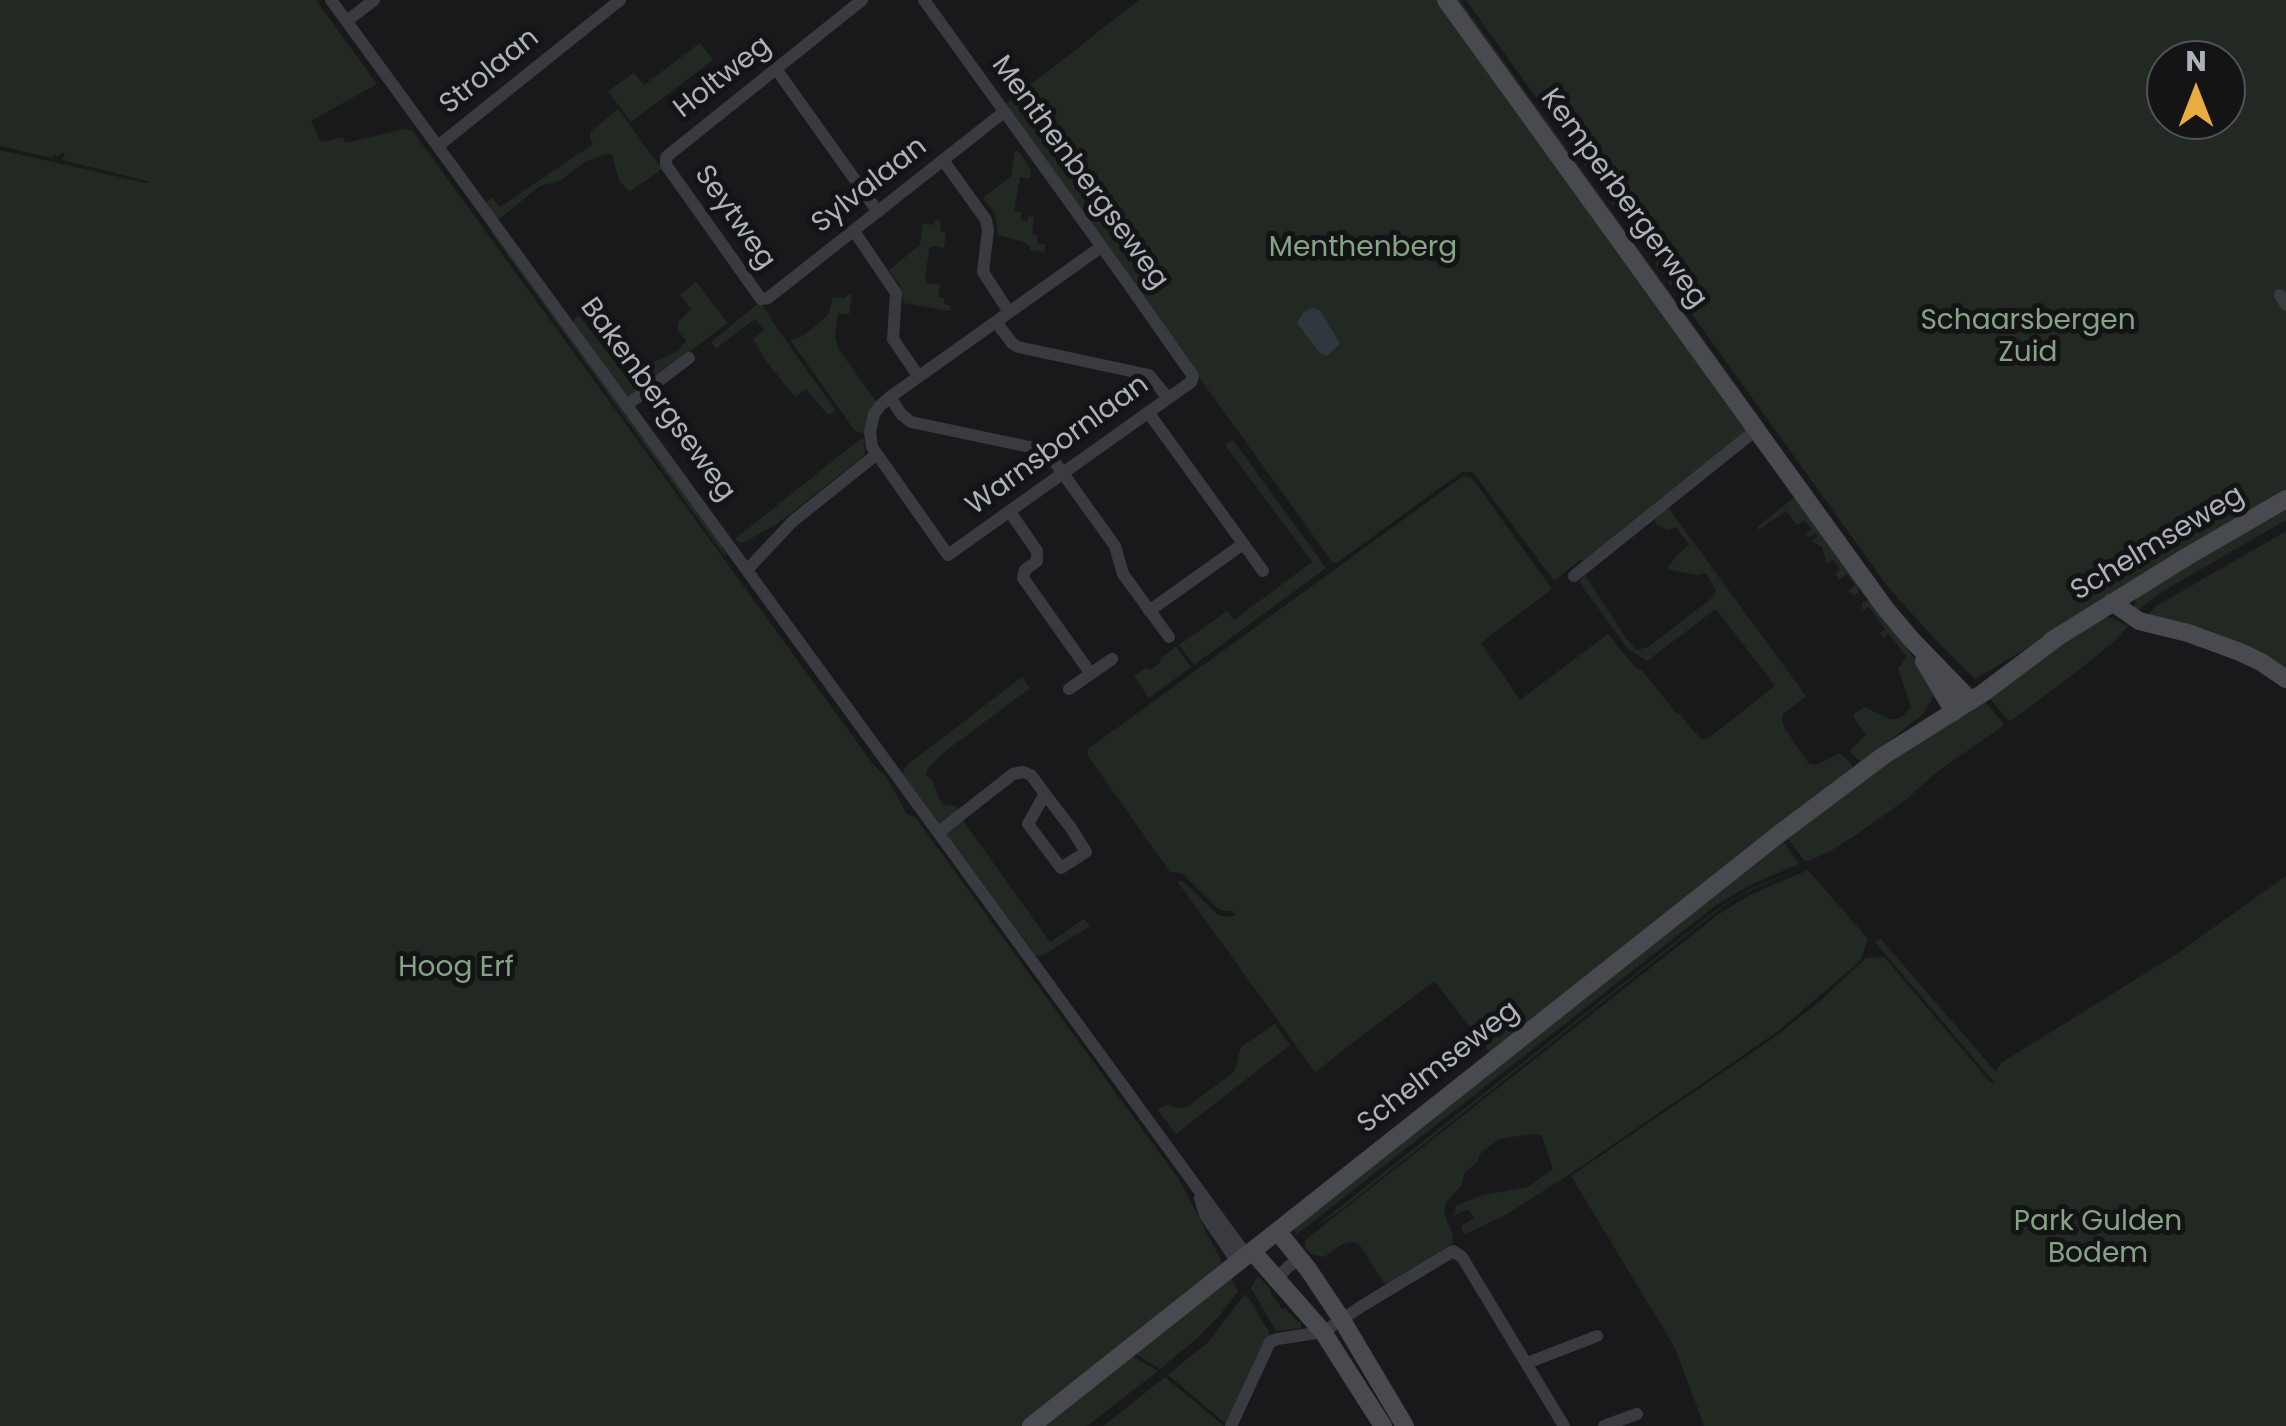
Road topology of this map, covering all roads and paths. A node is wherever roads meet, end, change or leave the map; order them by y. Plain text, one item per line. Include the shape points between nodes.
1 (331, 0) edge
2 (374, 0) edge
3 (620, 0) edge
4 (862, 0) edge
5 (924, 0) edge
6 (1446, 0) edge
7 (347, 22) junction
8 (776, 68) junction
9 (1004, 112) junction
10 (438, 146) junction
11 (666, 160) joint
12 (943, 160) junction
13 (878, 212) junction
14 (854, 231) junction
15 (1101, 247) junction
16 (768, 298) joint
17 (1010, 312) junction
18 (996, 322) junction
19 (689, 358) dead end
20 (1193, 376) joint
21 (919, 377) junction
22 (890, 397) junction
23 (1168, 398) junction
24 (627, 405) junction
25 (1148, 412) junction
26 (1756, 430) junction
27 (877, 454) junction
28 (1064, 473) junction
29 (2286, 499) edge
30 (1010, 512) junction
31 (1242, 544) junction
32 (748, 570) junction
33 (1263, 572) dead end
34 (1574, 576) dead end
35 (2112, 602) junction
36 (1149, 611) junction
37 (1169, 637) dead end
38 (1911, 639) junction
39 (1112, 659) dead end
40 (1092, 674) junction
41 (2286, 679) edge
42 (1069, 689) dead end
43 (1967, 696) junction
44 (1950, 707) junction
45 (1045, 794) junction
46 (939, 832) junction
47 (1278, 1232) junction
48 (1246, 1257) junction
49 (1302, 1263) junction
50 (1278, 1284) junction
51 (1342, 1320) junction
52 (1324, 1332) junction
53 (1597, 1336) dead end
54 (1527, 1364) junction
55 (1637, 1414) dead end
56 (1032, 1426) edge
57 (1230, 1426) edge
58 (1382, 1426) edge
59 (1405, 1426) edge
60 (1564, 1426) edge
61 (1604, 1426) edge

1 - 7 street, Bakenbergseweg
2 - 7 street
3 - 10 street, Strolaan
4 - 8 street, Holtweg
5 - 9 street, Menthenbergseweg
6 - 26 main road, Kemperbergerweg
7 - 10 street, Bakenbergseweg
8 - 11 street, Holtweg
8 - 13 street
9 - 12 street, Sylvalaan
9 - 15 street, Menthenbergseweg
10 - 24 street, Bakenbergseweg
11 - 16 street, Seytweg via 760,299
12 - 13 street, Sylvalaan
12 - 17 street via 986,220 983,272
13 - 14 street, Sylvalaan
14 - 16 street, Sylvalaan
14 - 21 street via 896,292 893,339
15 - 17 street
15 - 20 street, Menthenbergseweg
17 - 18 street
18 - 21 street
18 - 23 street via 1018,346 1149,374
19 - 24 street
20 - 23 street, Warnsbornlaan
21 - 22 street
22 - 27 street via 872,420
22 - 28 street via 911,422 1044,450
23 - 25 street, Warnsbornlaan
24 - 32 street, Bakenbergseweg
25 - 28 street, Warnsbornlaan
25 - 31 street
26 - 34 street
26 - 38 main road, Kemperbergerweg
27 - 30 street, Warnsbornlaan via 948,555
27 - 32 street via 793,521
28 - 30 street, Warnsbornlaan
28 - 36 street via 1115,546 1123,574
29 - 35 main road, Schelmseweg
30 - 40 street via 1037,550 1024,578
31 - 33 street
31 - 36 street
32 - 46 street, Bakenbergseweg
35 - 41 main road via 2140,620 2240,652
35 - 43 main road, Schelmseweg
36 - 37 street
38 - 43 main road, Kemperbergerweg
38 - 44 main road, Kemperbergerweg
39 - 40 street
40 - 42 street
43 - 44 main road, Schelmseweg
44 - 47 main road, Schelmseweg via 1903,736
45 - 45 street via 1086,852 1061,868 1028,824
45 - 46 street via 1031,775 1013,774
46 - 48 street, Bakenbergseweg via 1195,1186 1206,1215
47 - 48 main road, Schelmseweg
47 - 49 main road
48 - 50 main road, Bakenbergseweg
48 - 56 main road, Schelmseweg
49 - 50 street via 1289,1266
49 - 51 main road
50 - 52 main road, Bakenbergseweg
51 - 52 street
51 - 54 street via 1455,1252
51 - 59 main road
52 - 57 street via 1270,1342
52 - 58 main road, Bakenbergseweg
53 - 54 street
54 - 60 street
55 - 61 street

